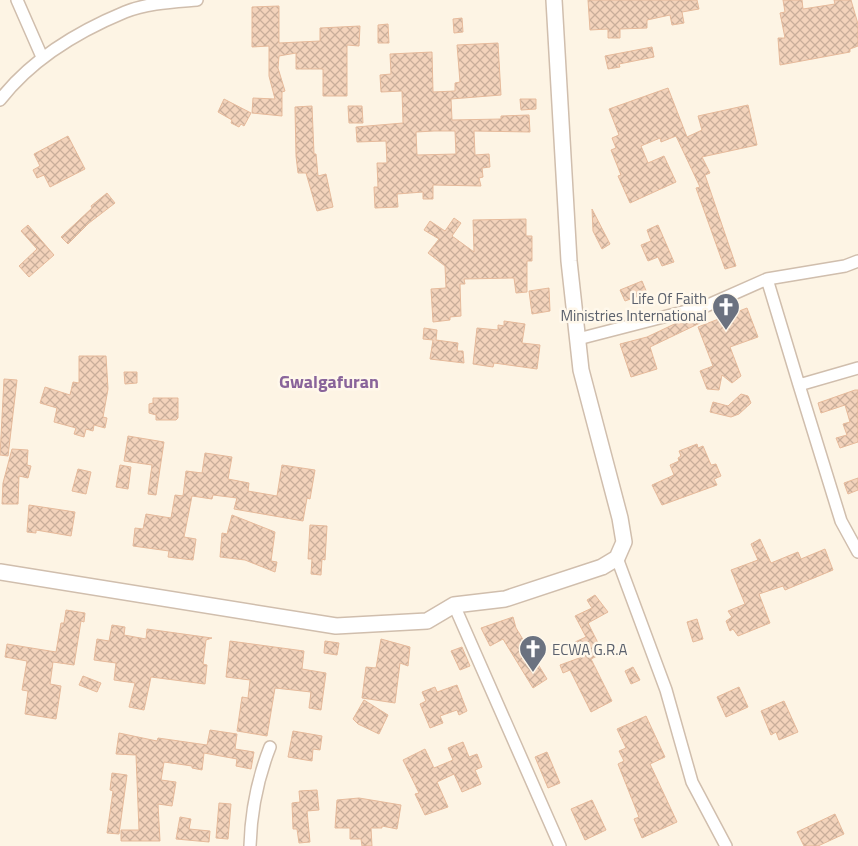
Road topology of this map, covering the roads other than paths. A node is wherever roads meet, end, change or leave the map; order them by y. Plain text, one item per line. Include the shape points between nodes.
1 (17, 0) edge
2 (197, 0) edge
3 (554, 0) edge
4 (42, 57) junction
5 (1, 97) edge
6 (858, 261) edge
7 (767, 279) junction
8 (578, 339) junction
9 (858, 368) edge
10 (799, 386) junction
11 (858, 552) edge
12 (617, 558) junction
13 (0, 572) edge
14 (454, 605) junction
15 (270, 747) dead end
16 (250, 846) edge
17 (560, 846) edge
18 (726, 846) edge

1 - 4 street
2 - 4 street via 149,5 126,12
3 - 8 street via 568,261
4 - 5 street
6 - 7 street
7 - 8 street via 706,306
7 - 10 street
8 - 12 street via 581,370 620,518 624,542
9 - 10 street
10 - 11 street via 841,521
12 - 14 street via 602,567 506,598
12 - 18 street via 666,690 692,782
13 - 14 street via 336,626 427,621
14 - 17 street
15 - 16 street via 258,777

